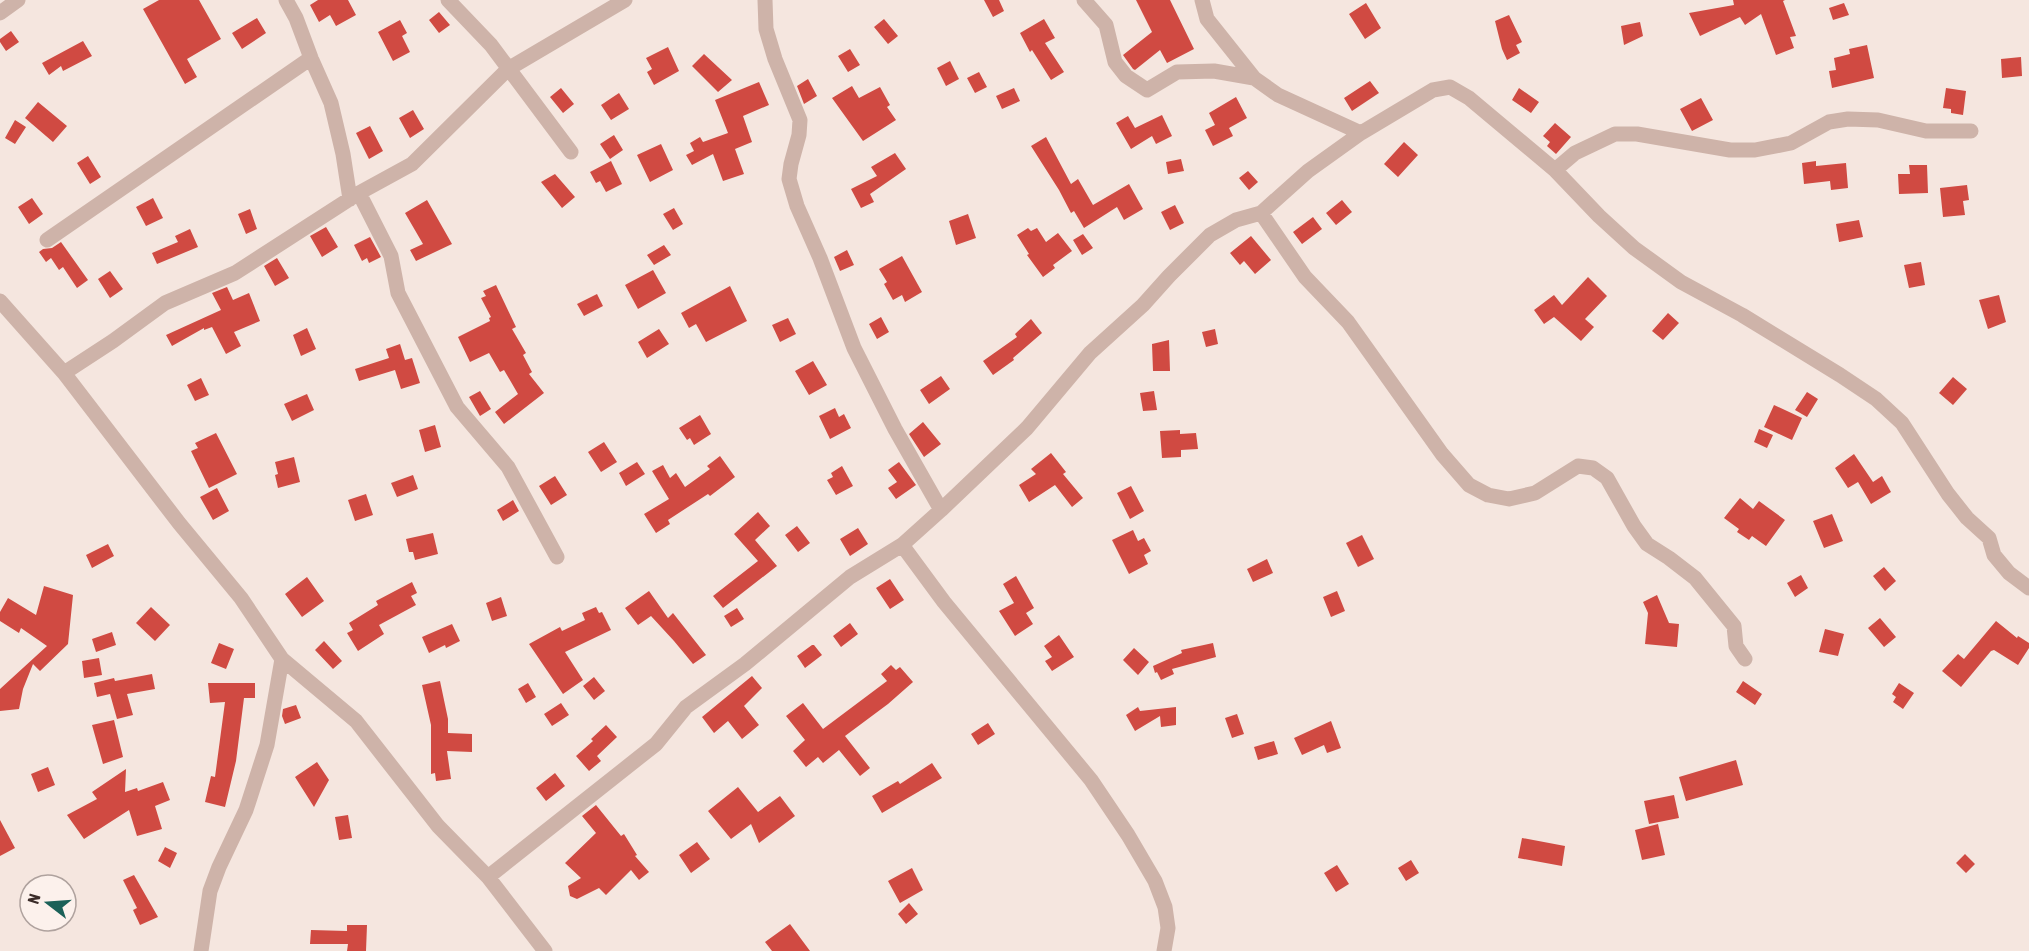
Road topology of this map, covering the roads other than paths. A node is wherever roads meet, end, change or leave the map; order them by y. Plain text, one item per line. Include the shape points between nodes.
1 (18, 0) edge
2 (286, 0) edge
3 (448, 0) edge
4 (625, 0) edge
5 (765, 0) edge
6 (1084, 0) edge
7 (1202, 0) edge
8 (0, 12) edge
9 (311, 58) junction
10 (508, 69) junction
11 (1254, 78) junction
12 (1971, 131) dead end
13 (1361, 133) junction
14 (571, 152) dead end
15 (1555, 170) junction
16 (354, 196) junction
17 (1261, 213) junction
18 (47, 240) dead end
19 (0, 301) edge
20 (64, 373) junction
21 (941, 510) junction
22 (902, 545) junction
23 (557, 557) dead end
24 (2029, 588) edge
25 (282, 658) junction
26 (1745, 659) dead end
27 (488, 877) junction
28 (201, 951) edge
29 (545, 951) edge
30 (1164, 951) edge

1 - 8 street
2 - 9 street
3 - 10 street
4 - 10 street
5 - 21 street via 766,29 800,120 789,179 797,206 854,348
6 - 11 street via 1106,25 1115,62 1126,76 1147,90 1177,72 1214,71
7 - 11 street via 1207,19
9 - 16 street via 332,103
9 - 18 street
10 - 14 street
10 - 16 street via 412,164
11 - 13 street via 1278,95
12 - 15 street via 1926,131 1878,120 1848,119 1829,122 1791,143 1755,150 1615,134 1575,153
13 - 15 street via 1433,90 1450,87 1469,98
13 - 17 street via 1308,171
15 - 24 street via 1634,248 1681,282 1742,315 1876,399 1902,423 1948,494 1989,538 1994,555
16 - 20 street via 235,273 165,303
16 - 23 street via 391,256 398,293 456,407 508,467
17 - 21 street via 1236,220 1210,235 1090,353 1027,428
17 - 26 street via 1305,277 1348,322 1436,446 1469,485 1488,495 1509,499 1535,493 1578,466 1593,468 1607,478 1647,544 1695,578 1734,626 1736,646
19 - 20 street
20 - 25 street via 178,523 241,598
21 - 22 street
22 - 27 street via 850,577 686,707 656,744
22 - 30 street via 1091,780 1128,835 1165,907 1168,928
25 - 27 street via 356,721 438,826
25 - 28 street via 267,745 246,810 210,891
27 - 29 street

